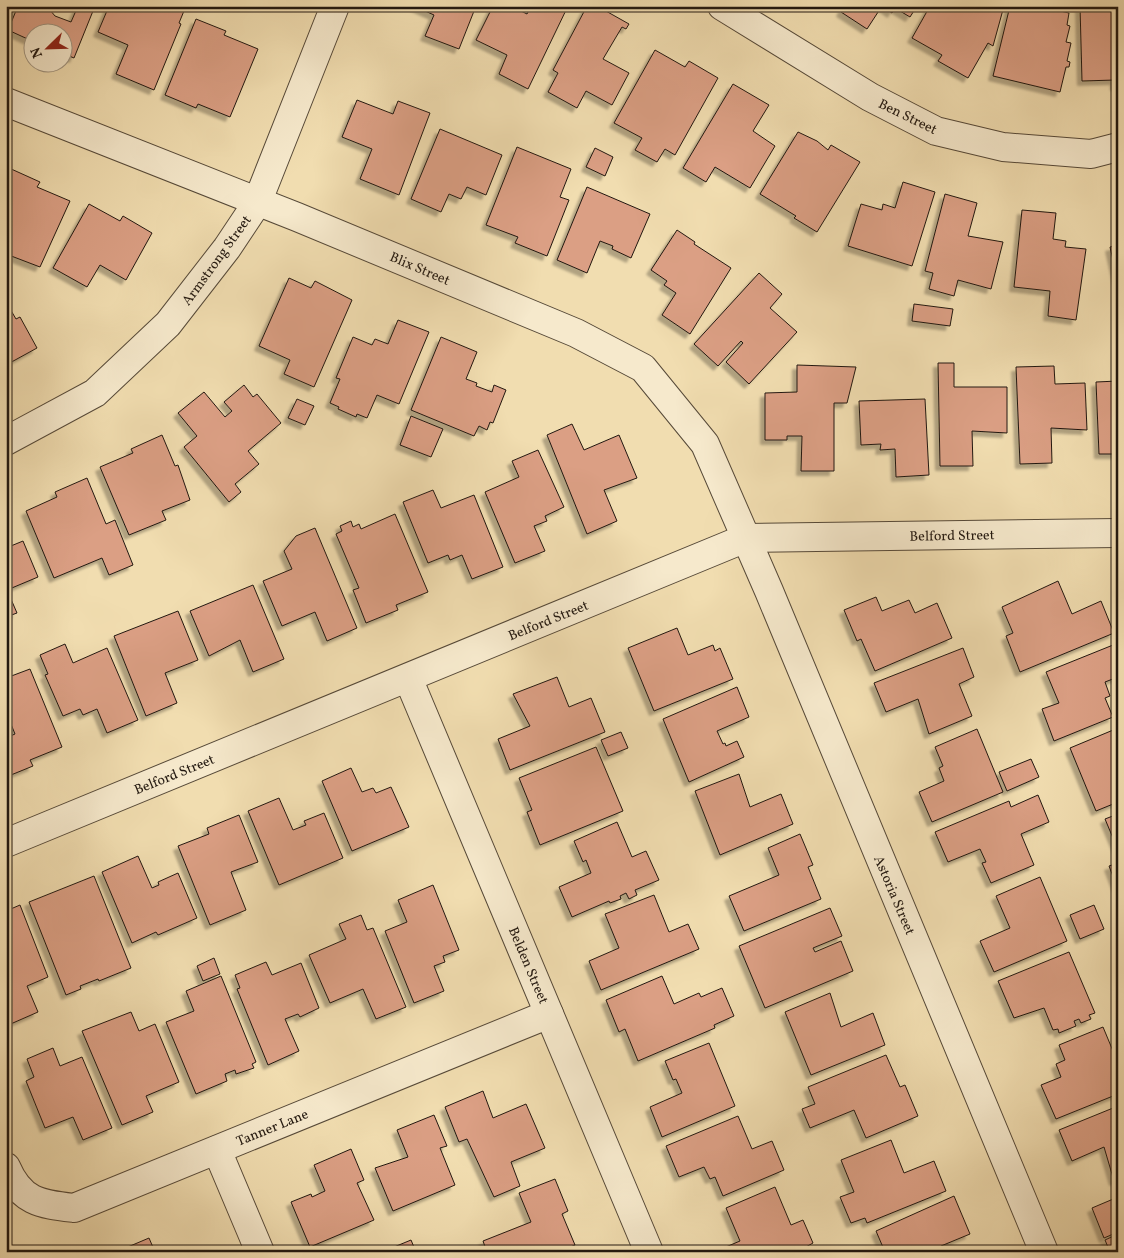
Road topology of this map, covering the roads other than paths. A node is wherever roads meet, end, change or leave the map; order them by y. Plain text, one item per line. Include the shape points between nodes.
1 (335, 6) edge
2 (722, 6) edge
3 (6, 102) edge
4 (1118, 147) edge
5 (257, 203) junction
6 (6, 441) edge
7 (1118, 533) edge
8 (746, 538) junction
9 (408, 678) junction
10 (6, 843) edge
11 (549, 1014) junction
12 (217, 1150) junction
13 (6, 1167) edge
14 (260, 1252) edge
15 (649, 1252) edge
16 (1044, 1252) edge

1 - 5 street, Armstrong Street
2 - 4 street, Ben Street via 870,97 936,131 1003,147 1091,154
3 - 5 street, Blix Street
5 - 6 street, Armstrong Street via 168,324 108,381 95,393
5 - 8 street, Blix Street via 576,333 643,368 705,444
7 - 8 street, Belford Street
8 - 9 street, Belford Street
8 - 16 street, Astoria Street
9 - 10 street, Belford Street
9 - 11 street, Belden Street
11 - 12 street, Tanner Lane
11 - 15 street, Belden Street
12 - 13 street, Tanner Lane via 74,1208 39,1204 13,1183
12 - 14 street

